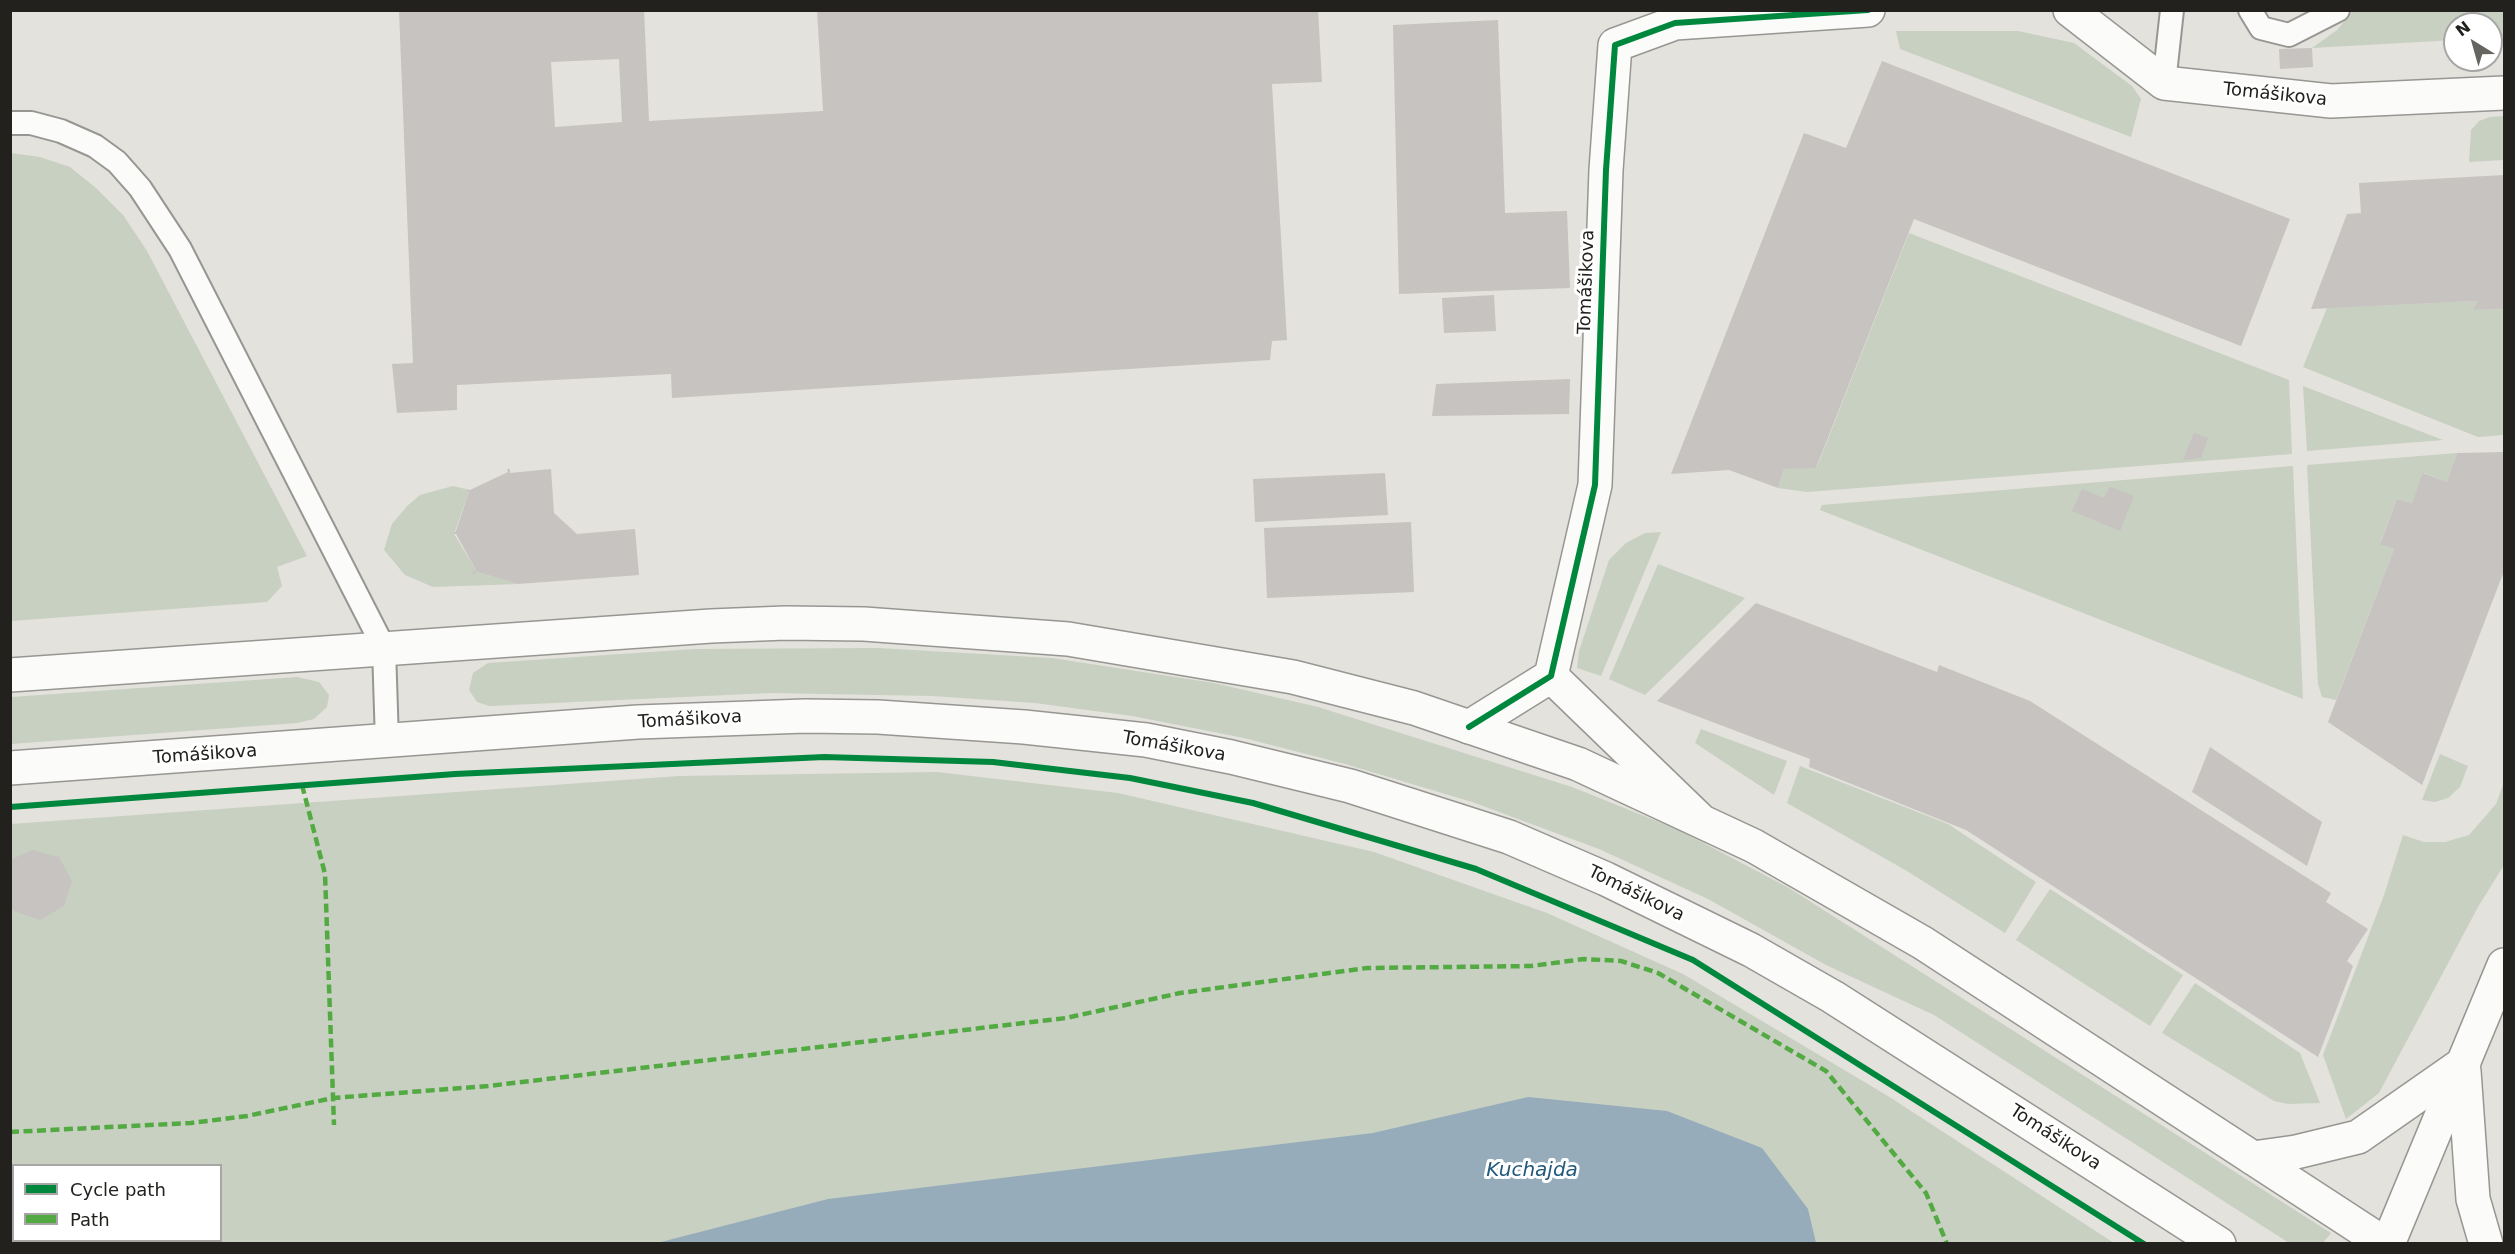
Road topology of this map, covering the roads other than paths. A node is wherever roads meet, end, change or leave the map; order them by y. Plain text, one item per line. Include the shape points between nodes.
1 (1868, 10) edge
2 (2070, 10) edge
3 (2172, 10) edge
4 (2250, 10) edge
5 (2338, 10) edge
6 (2164, 83) junction
7 (2505, 93) edge
8 (10, 123) edge
9 (384, 648) junction
10 (10, 675) edge
11 (1551, 676) junction
12 (1469, 727) junction
13 (387, 742) junction
14 (10, 768) edge
15 (1698, 818) junction
16 (2505, 965) edge
17 (2464, 1063) junction
18 (2253, 1158) junction
19 (2219, 1244) edge
20 (2387, 1244) edge
21 (2486, 1244) edge

1 - 11 main road, Tomášikova via 1675,22 1615,45 1606,170 1595,485
2 - 6 main road
3 - 6 lane
4 - 5 lane via 2261,28 2289,35
6 - 7 main road, Tomášikova via 2331,101
8 - 9 lane via 31,123 61,131 95,146 117,162 141,188 180,249
9 - 10 main road
9 - 12 main road via 747,624 961,629 1113,645 1293,677 1414,708
9 - 13 lane
11 - 12 main road
11 - 15 main road
12 - 15 main road via 1578,764
13 - 14 main road, Tomášikova
13 - 19 main road, Tomášikova via 720,717 878,717 1146,740 1350,786 1432,810 1557,856 1751,950 1852,1009
15 - 18 main road via 1923,943
16 - 17 main road
17 - 18 main road via 2358,1137
17 - 20 main road
17 - 21 main road via 2473,1198
18 - 20 main road

